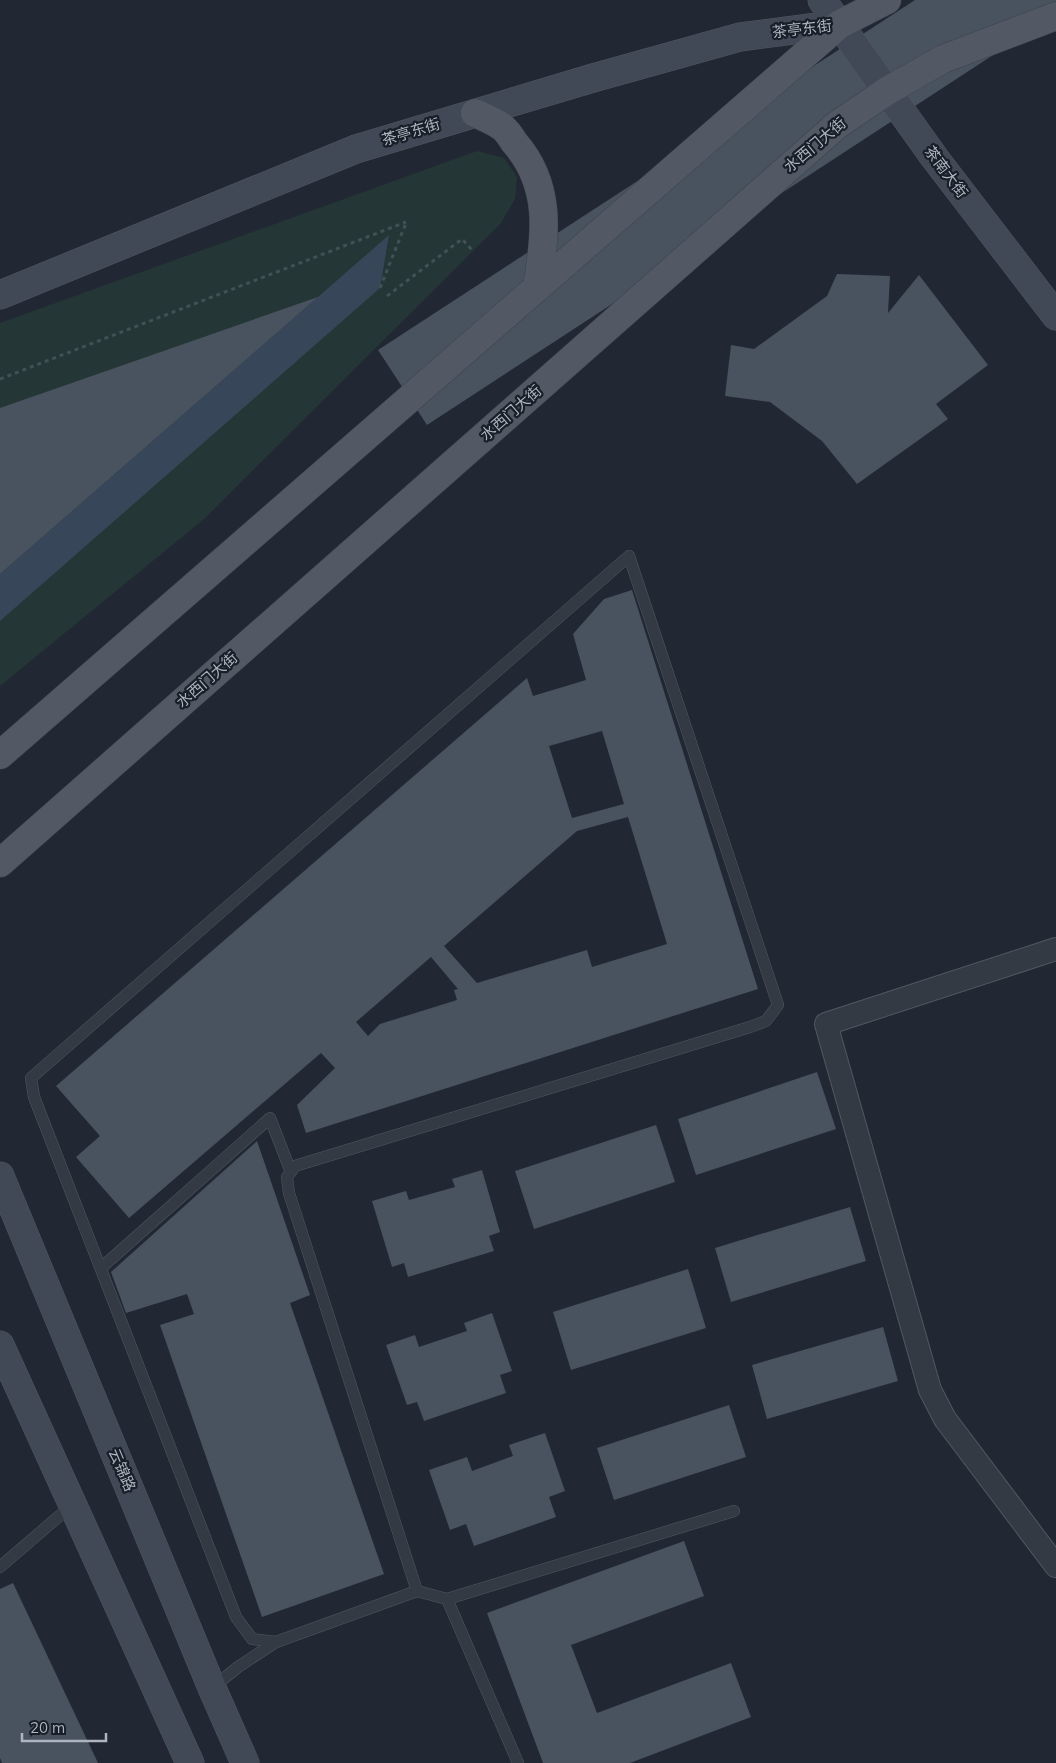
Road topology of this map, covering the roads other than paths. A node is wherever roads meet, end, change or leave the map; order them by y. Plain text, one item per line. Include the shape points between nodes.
1 (822, 0) edge
2 (887, 0) edge
3 (1056, 16) edge
4 (840, 24) junction
5 (887, 91) junction
6 (475, 113) junction
7 (538, 287) junction
8 (0, 295) edge
9 (1056, 316) edge
10 (0, 755) edge
11 (0, 863) edge
12 (1056, 948) edge
13 (291, 1172) junction
14 (0, 1176) edge
15 (101, 1268) junction
16 (0, 1345) edge
17 (72, 1504) junction
18 (734, 1511) dead end
19 (1056, 1566) edge
20 (0, 1567) edge
21 (417, 1591) junction
22 (447, 1598) junction
23 (276, 1642) junction
24 (212, 1688) junction
25 (190, 1763) edge
26 (245, 1763) edge
27 (518, 1763) edge

1 - 4 street, 茶南大街
2 - 4 main road
3 - 5 main road, 水西门大街 via 943,59
4 - 5 street, 茶南大街
4 - 6 street, 茶亭东街 via 740,37
4 - 7 main road
5 - 9 street, 茶南大街
5 - 11 main road, 水西门大街 via 837,125
6 - 7 main road via 502,127 526,155 540,186 545,226
6 - 8 street, 茶亭东街 via 356,148
7 - 10 main road
12 - 19 street via 826,1024 930,1390 945,1419
13 - 15 lane via 270,1118
13 - 15 lane via 295,1166 750,1027 766,1021 778,1005 630,556 31,1078 34,1097
13 - 21 lane via 287,1177 289,1193
14 - 24 street, 云锦路
15 - 23 lane via 236,1617 252,1639
16 - 17 street
17 - 20 lane
17 - 25 street
18 - 22 lane
21 - 22 lane
21 - 23 lane
22 - 27 lane
23 - 24 lane
24 - 26 street, 云锦路

